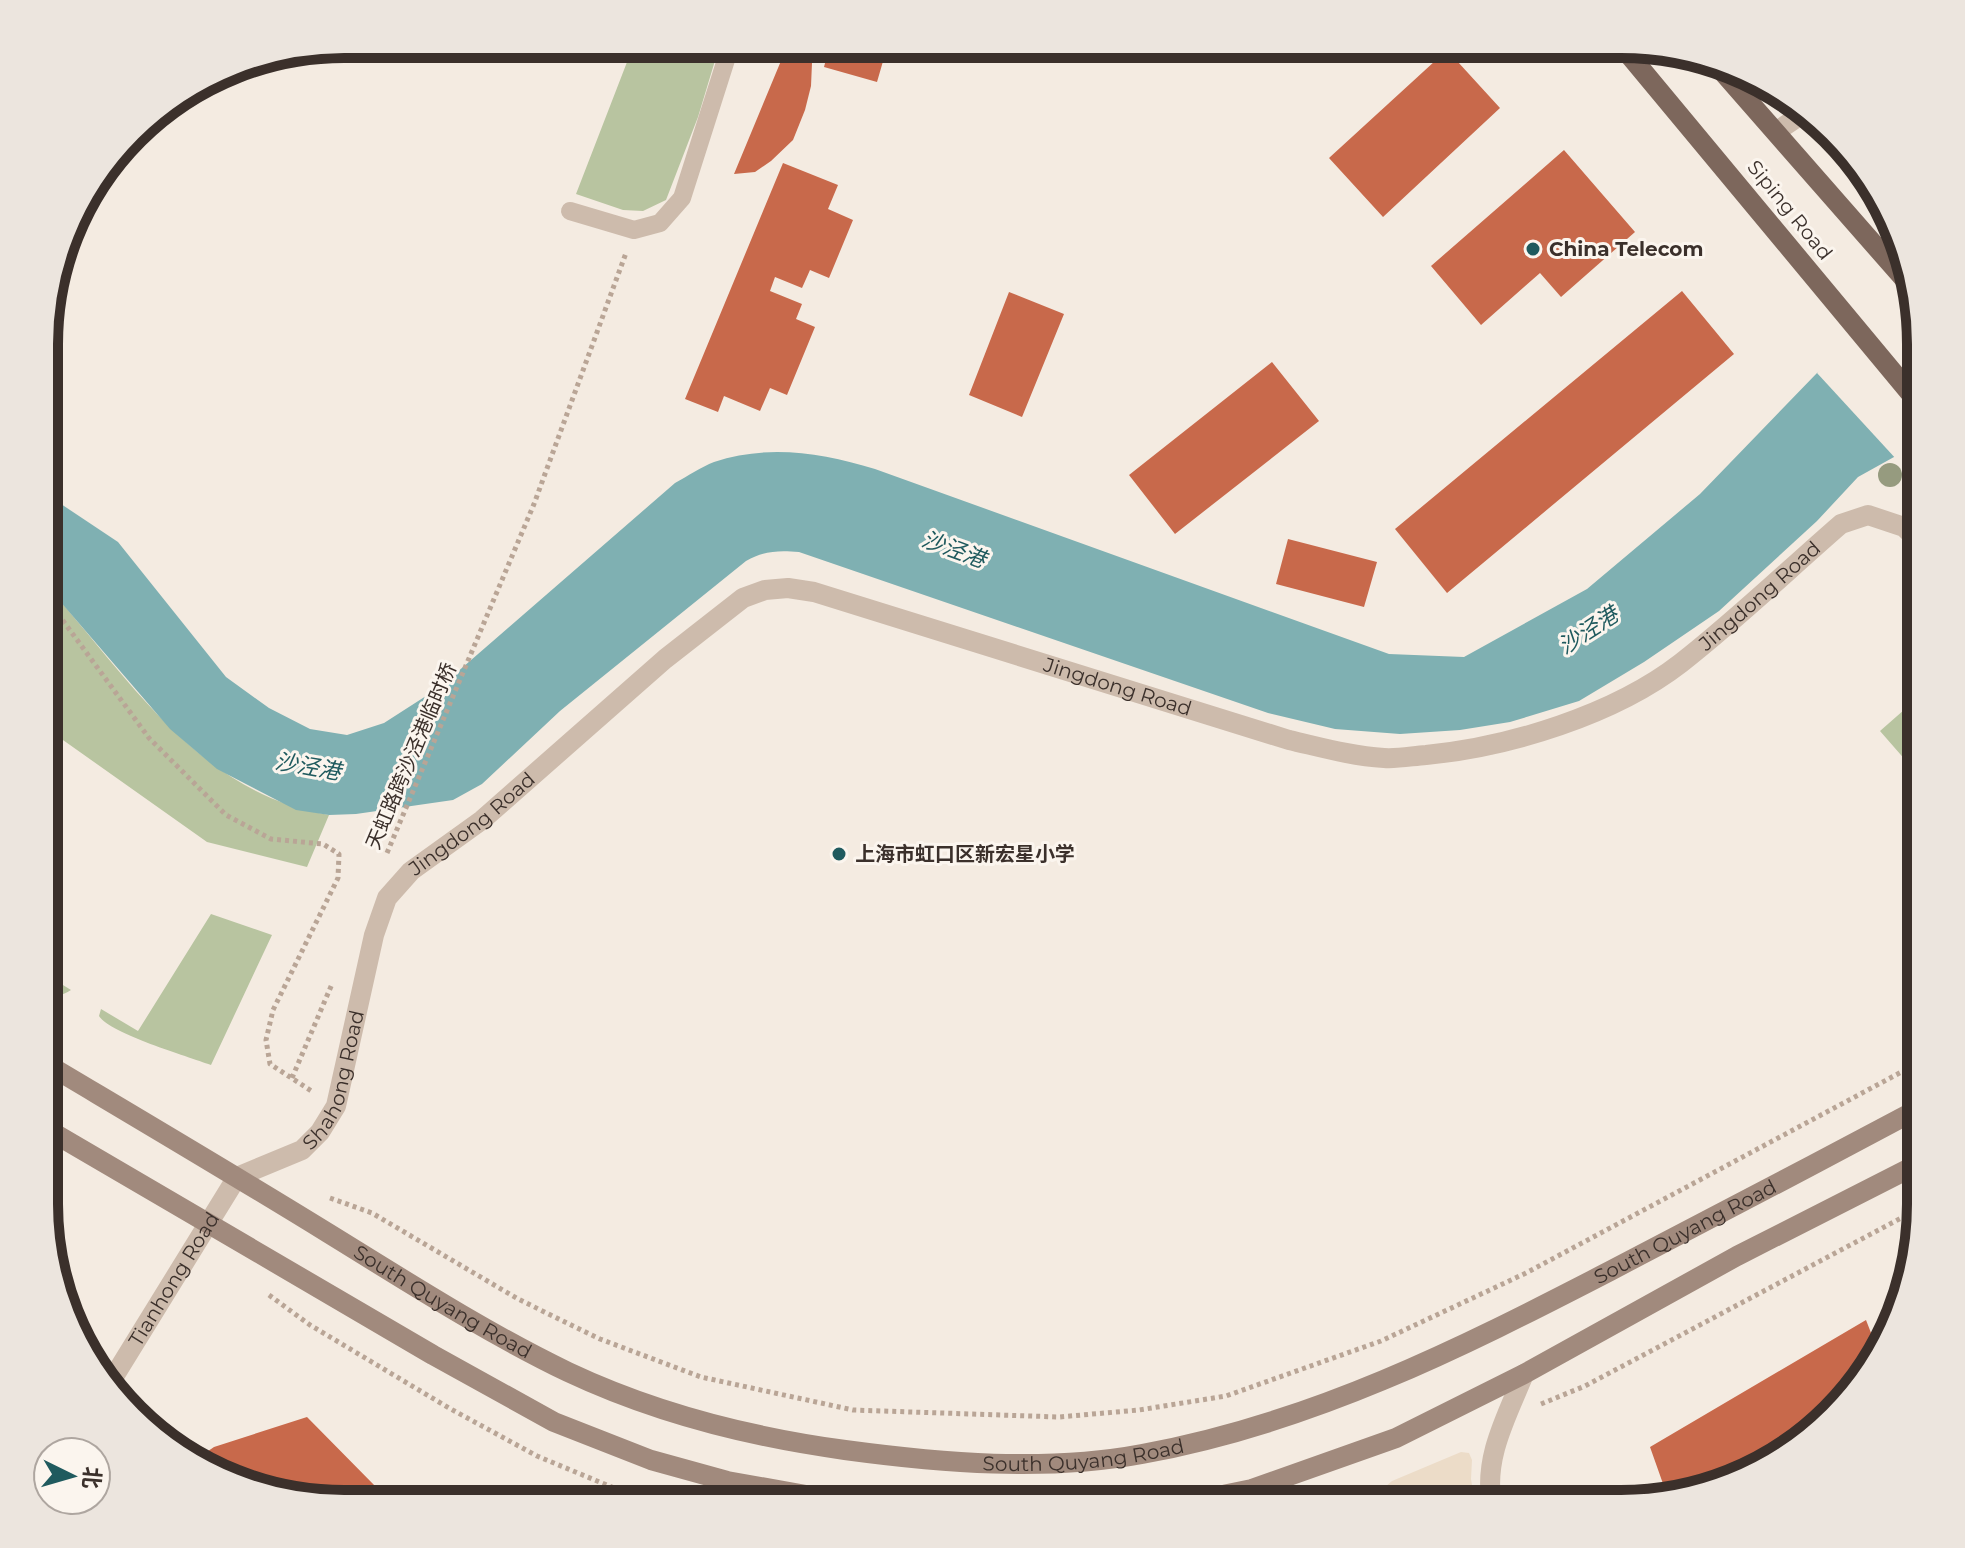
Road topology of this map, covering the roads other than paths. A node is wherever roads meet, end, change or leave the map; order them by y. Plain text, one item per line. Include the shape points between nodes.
1 (727, 58) edge
2 (1632, 59) edge
3 (1731, 80) edge
4 (1796, 118) edge
5 (1777, 131) junction
6 (570, 211) dead end
7 (1897, 271) edge
8 (1907, 390) edge
9 (1907, 530) edge
10 (374, 935) joint
11 (58, 1071) edge
12 (1907, 1115) edge
13 (58, 1136) edge
14 (1907, 1170) edge
15 (237, 1177) junction
16 (209, 1225) junction
17 (1524, 1374) junction
18 (115, 1375) edge
19 (1252, 1489) junction
20 (777, 1490) edge
21 (1247, 1490) edge
22 (1256, 1490) edge
23 (1490, 1490) edge

1 - 6 lane via 682,198 660,223 634,230
2 - 8 main road, Siping Road
3 - 5 main road, Siping Road
4 - 5 street
5 - 7 main road, Siping Road
9 - 10 street, Jingdong Road via 1868,515 1841,524 1679,664 1589,713 1484,747 1387,759 1289,740 814,592 765,590 743,598 665,659 482,820 411,871 387,898
10 - 15 street, Shahong Road via 336,1106 302,1150
11 - 15 main road, South Quyang Road
12 - 15 main road, South Quyang Road via 1463,1347 1391,1378 1227,1435 1138,1455 1047,1463 892,1457 765,1437 686,1417 570,1373 456,1311
13 - 16 main road
14 - 17 main road
15 - 16 street, Tianhong Road
16 - 18 street, Tianhong Road
16 - 20 main road via 554,1422 666,1464
17 - 19 main road via 1396,1438
17 - 23 street via 1493,1452
19 - 21 main road
19 - 22 street

